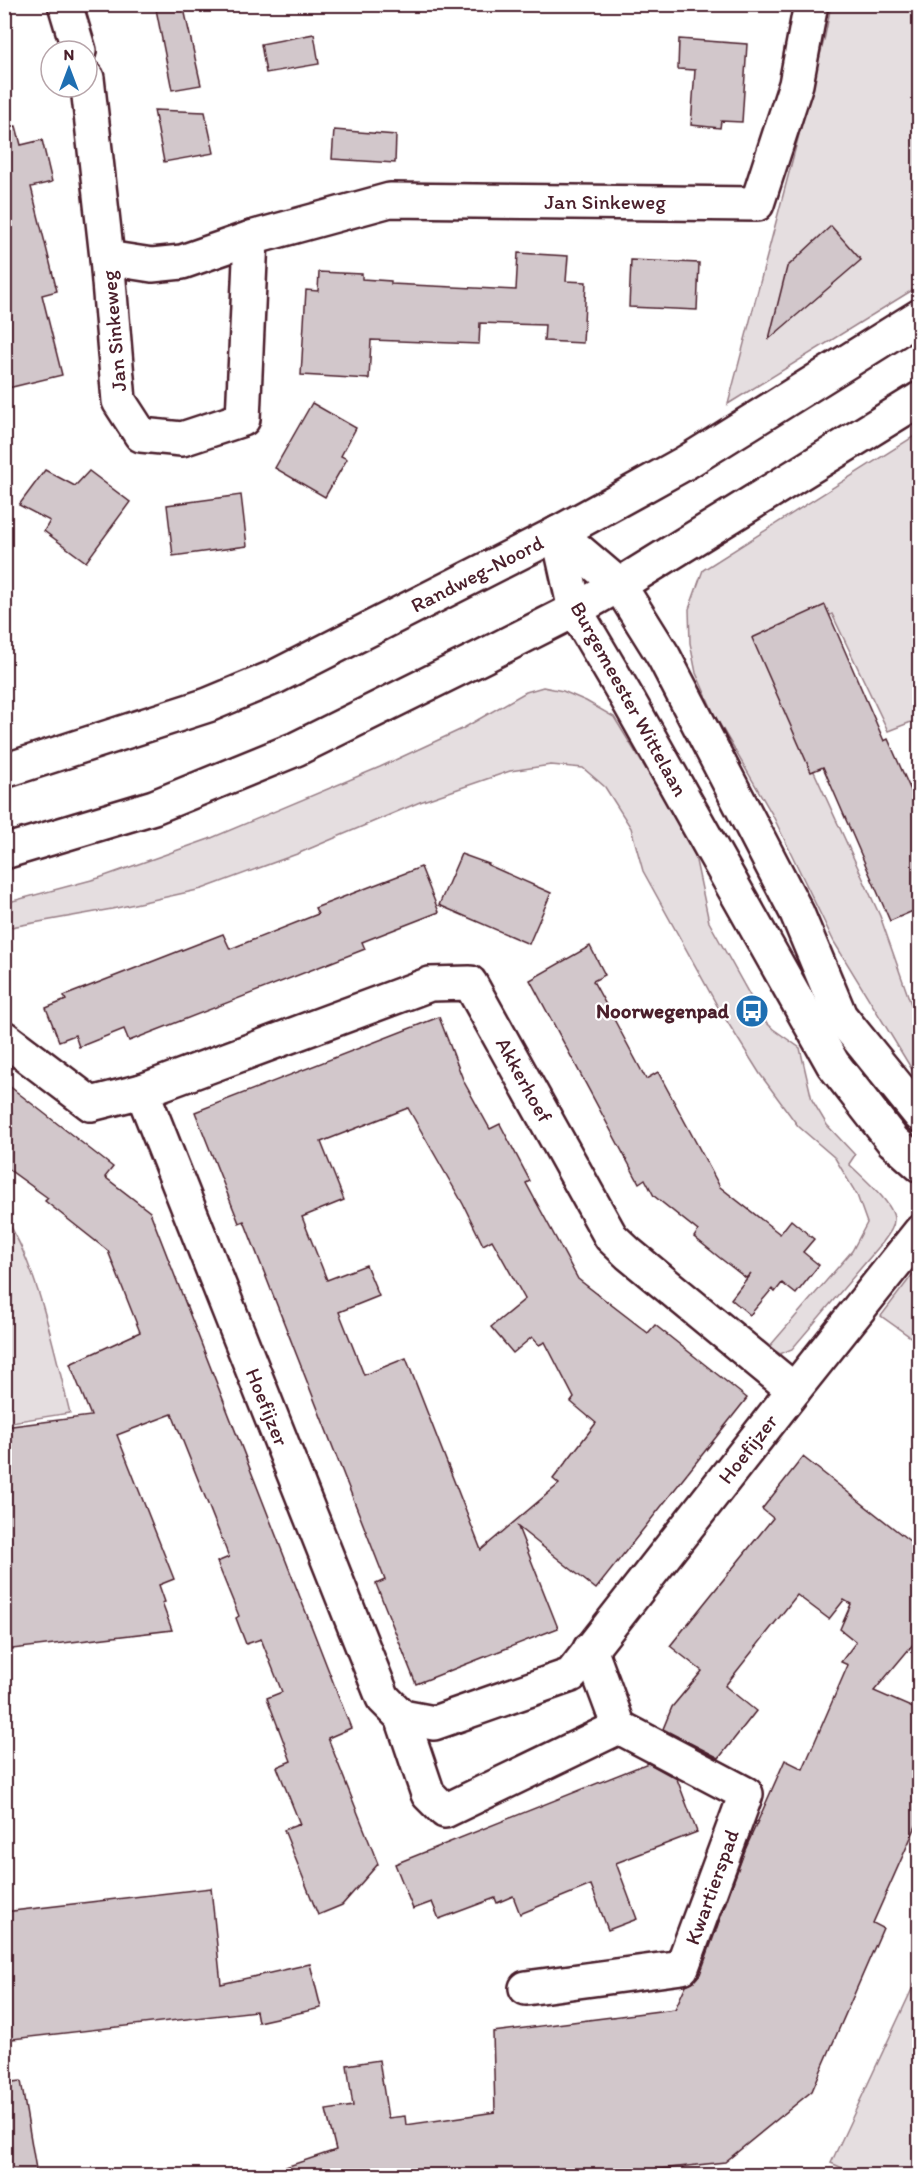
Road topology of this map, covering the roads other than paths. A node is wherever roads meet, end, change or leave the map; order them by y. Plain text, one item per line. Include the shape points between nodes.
1 (65, 4) edge
2 (811, 4) edge
3 (75, 39) edge
4 (89, 99) edge
5 (251, 238) junction
6 (107, 258) junction
7 (920, 316) edge
8 (920, 399) edge
9 (558, 533) junction
10 (619, 585) junction
11 (575, 610) junction
12 (4, 771) edge
13 (4, 852) edge
14 (4, 1038) edge
15 (142, 1091) junction
16 (920, 1114) edge
17 (920, 1164) edge
18 (920, 1232) edge
19 (794, 1390) junction
20 (590, 1649) junction
21 (402, 1717) junction
22 (619, 1726) junction
23 (526, 1988) dead end

1 - 3 street
2 - 5 street, Jan Sinkeweg via 796,84 757,204 390,200
4 - 6 street, Jan Sinkeweg
5 - 6 street, Jan Sinkeweg via 182,262 152,266
5 - 6 street, Jan Sinkeweg via 243,419 182,439 141,435 119,401
7 - 9 street, Randweg-Noord via 685,463
8 - 10 street
9 - 10 street, Burgemeester Wittelaan
9 - 11 street, Burgemeester Wittelaan
9 - 12 street, Randweg-Noord via 275,678 208,705
10 - 11 street
10 - 16 street, Burgemeester Wittelaan via 664,657 797,913 840,1016
11 - 13 street via 296,749 154,807
11 - 17 street, Burgemeester Wittelaan via 832,1064 893,1141
14 - 15 street, Akkerhoef via 91,1104
15 - 19 street, Akkerhoef via 430,984 470,983 611,1237
15 - 21 street, Hoefijzer via 383,1698
18 - 19 street
19 - 20 street, Hoefijzer
20 - 21 street, Hoefijzer via 571,1675 434,1723
20 - 22 street
21 - 22 street, Hoefijzer via 428,1794 445,1810
22 - 23 street, Kwartierspad via 746,1794 682,1967

